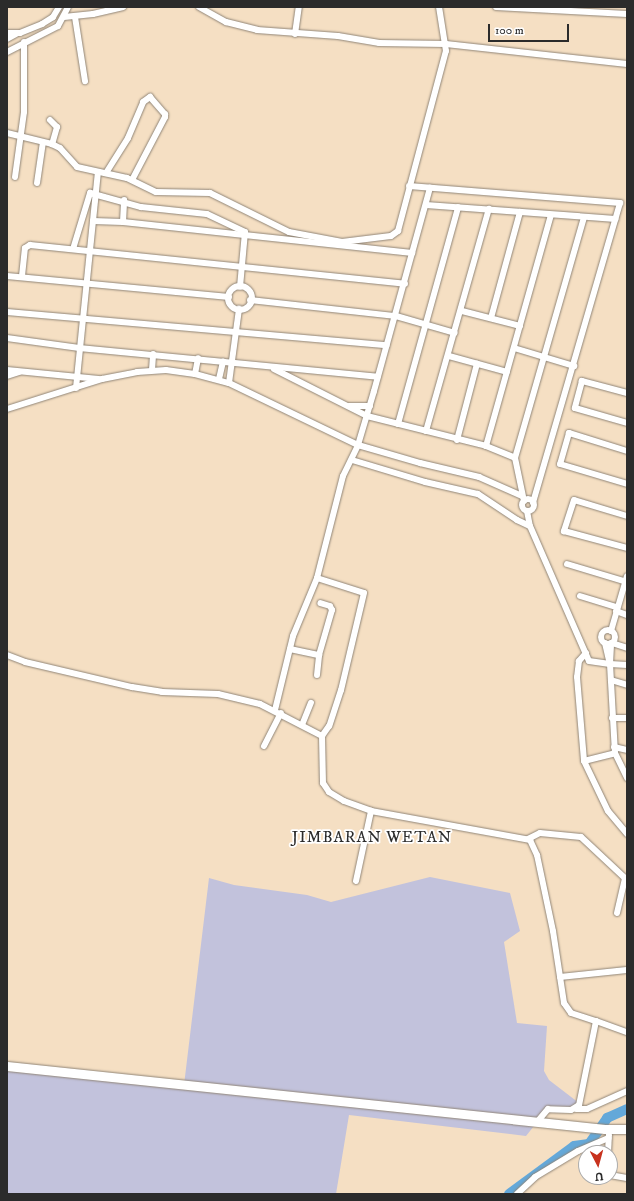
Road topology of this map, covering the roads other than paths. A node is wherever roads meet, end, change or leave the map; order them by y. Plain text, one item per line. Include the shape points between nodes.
1 (59, 7) edge
2 (68, 7) edge
3 (123, 7) edge
4 (198, 7) edge
5 (299, 7) edge
6 (439, 7) edge
7 (496, 7) edge
8 (606, 10) edge
9 (627, 14) edge
10 (64, 17) junction
11 (75, 17) junction
12 (7, 33) edge
13 (20, 33) junction
14 (295, 34) junction
15 (7, 39) edge
16 (24, 42) junction
17 (446, 44) junction
18 (7, 52) edge
19 (627, 64) edge
20 (85, 81) dead end
21 (50, 120) dead end
22 (7, 133) edge
23 (22, 138) junction
24 (43, 142) junction
25 (52, 144) junction
26 (98, 172) junction
27 (106, 173) junction
28 (15, 176) dead end
29 (132, 180) junction
30 (37, 183) dead end
31 (408, 186) junction
32 (430, 188) junction
33 (95, 192) junction
34 (124, 200) junction
35 (426, 205) junction
36 (458, 207) junction
37 (489, 209) junction
38 (520, 212) junction
39 (551, 215) junction
40 (584, 218) junction
41 (615, 220) junction
42 (93, 222) junction
43 (123, 222) junction
44 (246, 236) junction
45 (73, 249) junction
46 (90, 252) junction
47 (412, 253) junction
48 (242, 267) junction
49 (7, 276) edge
50 (22, 276) junction
51 (87, 284) junction
52 (404, 284) junction
53 (240, 287) junction
54 (229, 297) junction
55 (250, 300) junction
56 (239, 309) junction
57 (7, 312) edge
58 (462, 312) junction
59 (396, 316) junction
60 (491, 318) junction
61 (82, 319) junction
62 (425, 324) junction
63 (520, 326) junction
64 (236, 333) junction
65 (455, 333) junction
66 (7, 338) edge
67 (387, 345) junction
68 (79, 348) junction
69 (514, 348) junction
70 (153, 354) junction
71 (449, 356) junction
72 (198, 358) junction
73 (544, 358) junction
74 (223, 361) junction
75 (233, 362) junction
76 (477, 364) junction
77 (574, 366) junction
78 (270, 367) junction
79 (7, 370) edge
80 (152, 370) junction
81 (21, 371) junction
82 (507, 372) junction
83 (195, 374) junction
84 (7, 376) edge
85 (77, 377) junction
86 (378, 377) junction
87 (102, 379) junction
88 (219, 379) junction
89 (229, 383) junction
90 (76, 388) junction
91 (627, 393) edge
92 (348, 406) junction
93 (370, 406) junction
94 (7, 409) edge
95 (366, 416) junction
96 (627, 423) edge
97 (398, 424) junction
98 (426, 431) junction
99 (457, 440) junction
100 (358, 445) junction
101 (486, 446) junction
102 (627, 451) edge
103 (515, 458) junction
104 (351, 462) junction
105 (627, 484) edge
106 (523, 498) junction
107 (533, 503) junction
108 (527, 511) junction
109 (627, 516) edge
110 (530, 526) junction
111 (627, 548) edge
112 (567, 564) dead end
113 (317, 578) junction
114 (626, 580) edge
115 (580, 596) dead end
116 (320, 603) dead end
117 (617, 609) junction
118 (627, 615) edge
119 (611, 631) junction
120 (610, 643) junction
121 (627, 648) edge
122 (290, 649) junction
123 (586, 653) junction
124 (319, 654) junction
125 (7, 655) edge
126 (610, 664) junction
127 (627, 665) edge
128 (317, 674) dead end
129 (611, 680) junction
130 (627, 685) edge
131 (311, 703) dead end
132 (278, 711) junction
133 (612, 718) junction
134 (627, 718) edge
135 (302, 725) junction
136 (322, 736) junction
137 (264, 746) dead end
138 (615, 750) junction
139 (627, 750) edge
140 (584, 761) junction
141 (627, 778) edge
142 (371, 811) junction
143 (627, 834) edge
144 (528, 839) junction
145 (626, 879) edge
146 (356, 882) dead end
147 (617, 913) dead end
148 (627, 970) edge
149 (560, 976) junction
150 (596, 1021) junction
151 (627, 1032) edge
152 (7, 1066) edge
153 (627, 1092) edge
154 (576, 1109) junction
155 (537, 1122) junction
156 (627, 1129) edge
157 (607, 1132) junction
158 (608, 1145) edge
159 (517, 1194) edge

1 - 13 street via 53,17
2 - 10 street
3 - 11 street
4 - 14 street via 226,22 249,29
5 - 14 street
6 - 17 street
7 - 8 street
8 - 9 street
10 - 11 street
10 - 16 street via 54,28
11 - 20 street
12 - 13 street
13 - 15 street
14 - 17 street via 379,43
16 - 18 street
16 - 23 street
17 - 19 street
17 - 31 street
21 - 25 street via 57,127
22 - 23 street
23 - 24 street
23 - 28 street
24 - 25 street
24 - 30 street
25 - 26 street via 60,148 76,166
26 - 27 street
26 - 33 street
27 - 29 street
27 - 29 street via 128,138 143,102 150,97 165,117
29 - 31 street via 161,193 210,193 281,229 342,242 395,235
31 - 32 street
32 - 35 street
32 - 41 street via 618,202 620,206
33 - 34 street
33 - 42 street
33 - 45 street via 89,194
34 - 43 street
34 - 44 street via 141,207 207,214 243,229
35 - 36 street
35 - 47 street
36 - 37 street
36 - 62 street
37 - 38 street
37 - 58 street
38 - 39 street
38 - 60 street
39 - 40 street
39 - 63 street
40 - 41 street
40 - 73 street
41 - 77 street
42 - 43 street
42 - 46 street
43 - 44 street
44 - 47 street
44 - 48 street
45 - 46 street
45 - 50 street via 26,246
46 - 48 street
46 - 51 street
47 - 52 street
48 - 52 street
48 - 53 street
49 - 50 street
50 - 51 street
51 - 54 street
51 - 61 street
52 - 59 street
53 - 54 street via 231,289
53 - 55 street via 249,289
54 - 56 street via 231,307
55 - 56 street via 248,308
55 - 59 street
56 - 64 street
57 - 61 street
58 - 60 street
58 - 65 street
59 - 62 street
59 - 67 street
60 - 63 street
61 - 64 street
61 - 68 street
62 - 65 street
62 - 97 street
63 - 69 street
64 - 67 street
64 - 75 street
65 - 71 street
66 - 68 street
67 - 86 street
68 - 70 street
68 - 85 street
69 - 73 street
69 - 82 street
70 - 72 street
70 - 80 street
71 - 76 street
71 - 98 street
72 - 74 street
72 - 83 street
73 - 77 street
73 - 103 street
74 - 75 street
74 - 88 street
75 - 78 street
75 - 89 street
76 - 82 street
76 - 99 street
77 - 107 street
78 - 86 street
78 - 92 street
79 - 81 street
80 - 83 street
80 - 87 street
81 - 84 street
81 - 85 street
82 - 101 street
83 - 88 street
85 - 87 street
85 - 90 street
86 - 93 street
87 - 90 street
88 - 89 street
89 - 100 street
90 - 94 street
91 - 96 street via 582,381 575,408
92 - 93 street
92 - 95 street
93 - 95 street
95 - 97 street
95 - 100 street
97 - 98 street
98 - 99 street
99 - 101 street
100 - 104 street
100 - 106 street via 479,477
101 - 103 street
102 - 105 street via 568,433 560,464
103 - 106 street
104 - 110 street via 478,494
104 - 113 street via 345,471
106 - 107 street
106 - 108 street via 523,508
107 - 108 street via 532,508
108 - 110 street
109 - 111 street via 574,500 564,531
110 - 123 street
112 - 114 street
113 - 122 street
113 - 136 street via 364,593 341,690 329,726
114 - 117 street
115 - 117 street
116 - 124 street via 330,606 332,610
117 - 118 street
117 - 119 street
119 - 120 street via 615,636
119 - 120 street via 604,631 602,635
120 - 121 street
120 - 126 street
122 - 124 street
122 - 132 street
123 - 126 street via 591,663
123 - 140 street via 579,661 577,677
124 - 128 street
125 - 132 street via 25,662 132,687 162,692 224,695
126 - 127 street
126 - 129 street
129 - 130 street
129 - 133 street
131 - 135 street
132 - 135 street
132 - 137 street
133 - 134 street
133 - 138 street
135 - 136 street
136 - 142 street via 321,776 325,786 344,801
138 - 139 street
138 - 140 street
138 - 141 street
140 - 143 street via 608,811
142 - 144 street
142 - 146 street
144 - 145 street via 540,833 581,837
144 - 149 street via 537,855
145 - 147 street
148 - 149 street
149 - 150 street via 564,1004 568,1011
150 - 151 street
150 - 154 street
152 - 155 main road
153 - 154 street via 587,1109
154 - 155 street via 548,1109
155 - 157 main road
156 - 157 main road
157 - 158 street
157 - 159 street via 535,1177

